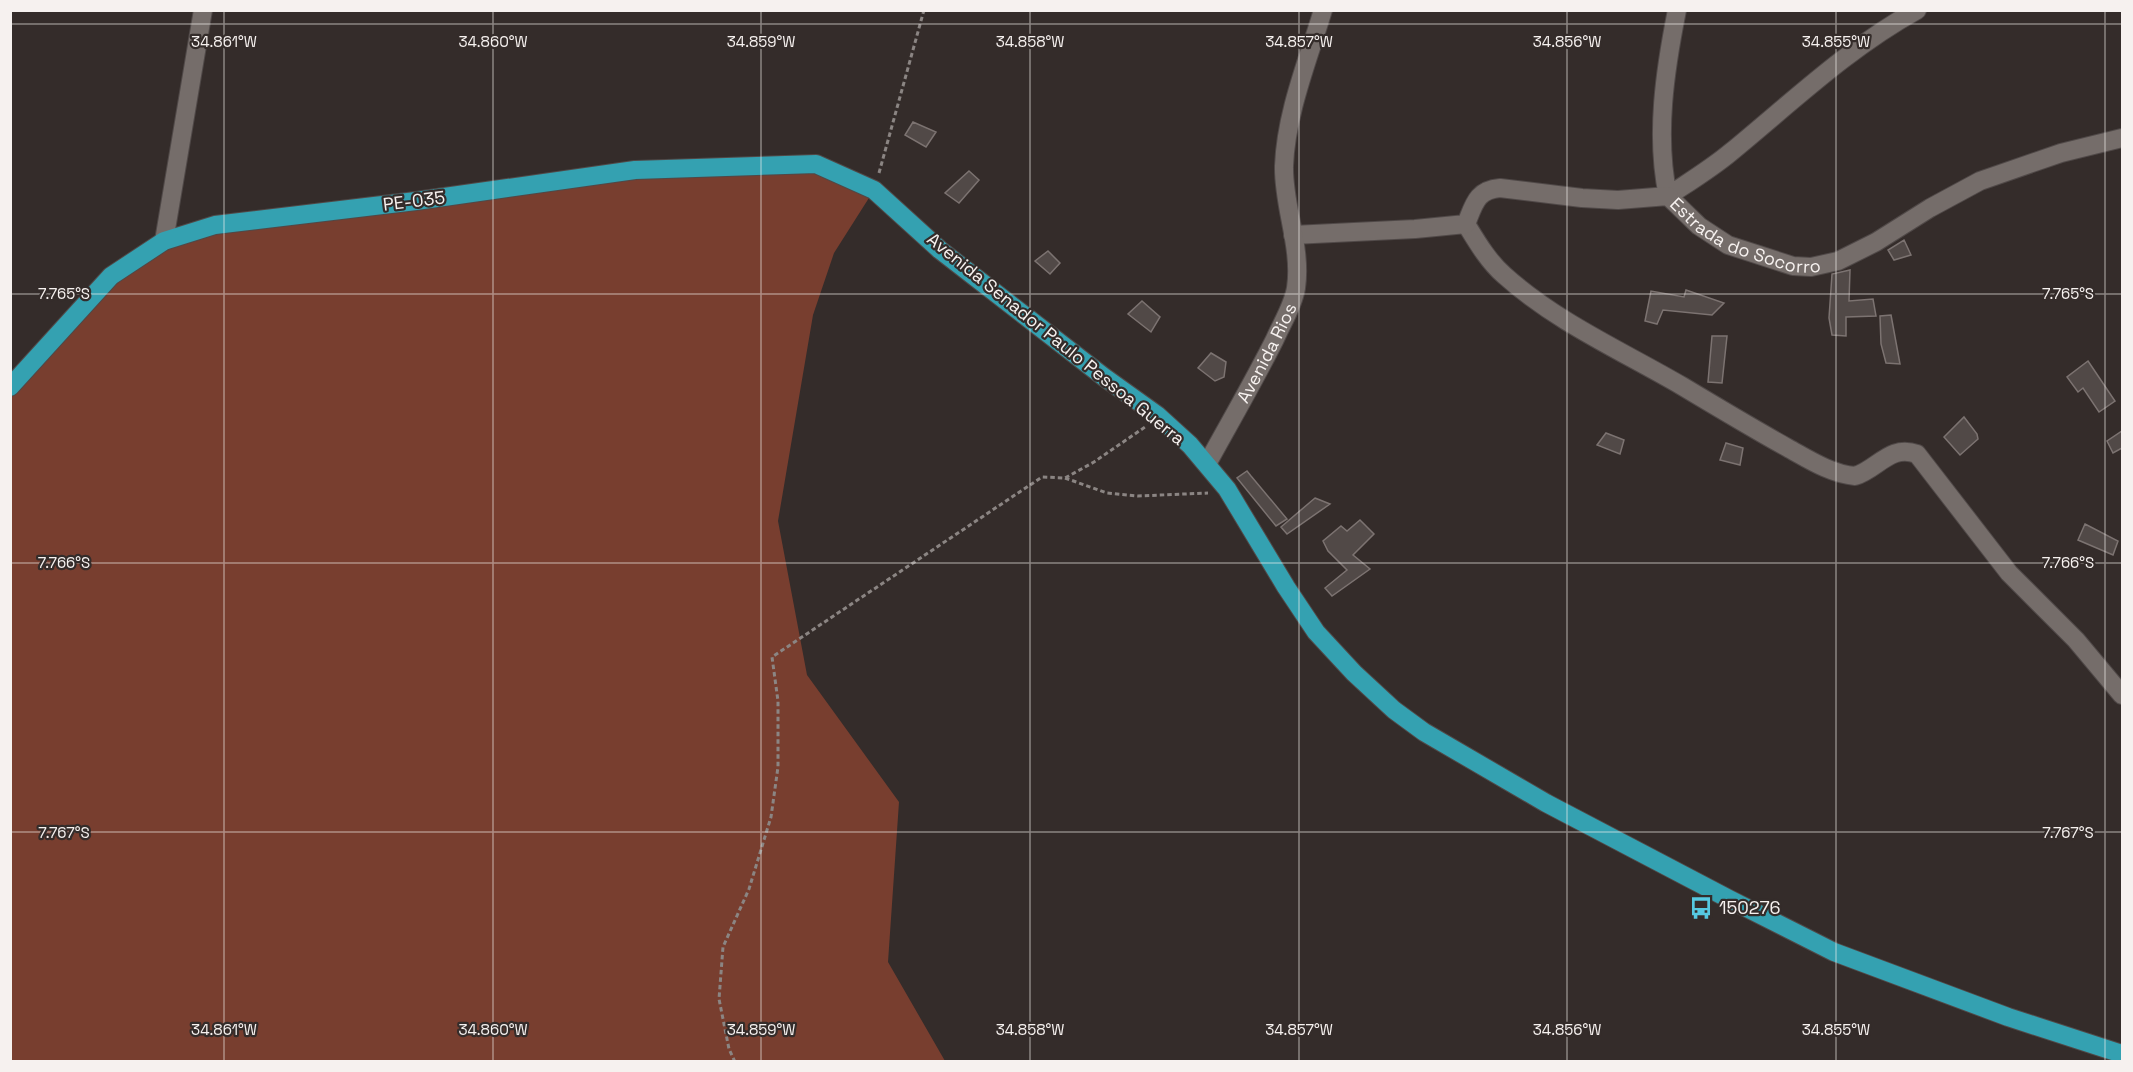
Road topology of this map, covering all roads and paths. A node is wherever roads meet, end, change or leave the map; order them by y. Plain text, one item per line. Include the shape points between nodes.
1 (203, 10) edge
2 (924, 10) edge
3 (1323, 10) edge
4 (1677, 10) edge
5 (1917, 10) edge
6 (2122, 138) edge
7 (874, 190) junction
8 (1668, 196) junction
9 (1466, 224) junction
10 (1293, 235) junction
11 (164, 241) junction
12 (10, 387) edge
13 (1157, 415) junction
14 (1207, 464) junction
15 (1065, 478) junction
16 (1227, 489) junction
17 (2122, 695) edge
18 (2122, 1054) edge
19 (735, 1062) edge

1 - 11 street
2 - 7 path
3 - 10 street, Avenida Rios via 1287,138 1285,192
4 - 8 street via 1662,127
5 - 8 street via 1854,50 1729,154
6 - 8 street, Estrada do Socorro via 2061,153 1980,181 1876,242 1838,261 1811,267 1793,266 1728,245 1699,226
7 - 11 main road, PE-035 / PE-035 via 816,164 664,168 215,225
7 - 13 main road, Avenida Senador Paulo Pessoa Guerra / PE-035 via 966,271
8 - 9 street, Estrada do Socorro via 1618,200 1489,189 1479,196
9 - 10 street
9 - 17 street via 1503,274 1532,297 1626,356 1804,457 1855,476 1891,454 1917,454 2009,573 2076,640
10 - 14 street, Avenida Rios via 1296,288 1291,305
11 - 12 main road, PE-035 / PE-035 via 111,276
13 - 14 main road, Avenida Senador Paulo Pessoa Guerra / PE-035
13 - 15 path via 1145,428
14 - 16 main road, Avenida Senador Paulo Pessoa Guerra / PE-035
15 - 16 path via 1107,493 1138,496 1202,495
15 - 19 path via 1042,477 772,657 778,701 778,767 771,817 749,889 723,947 719,999
16 - 18 main road, Avenida Senador Paulo Pessoa Guerra / PE-035 via 1316,632 1354,673 1424,732 1546,803 1834,952 2007,1017

